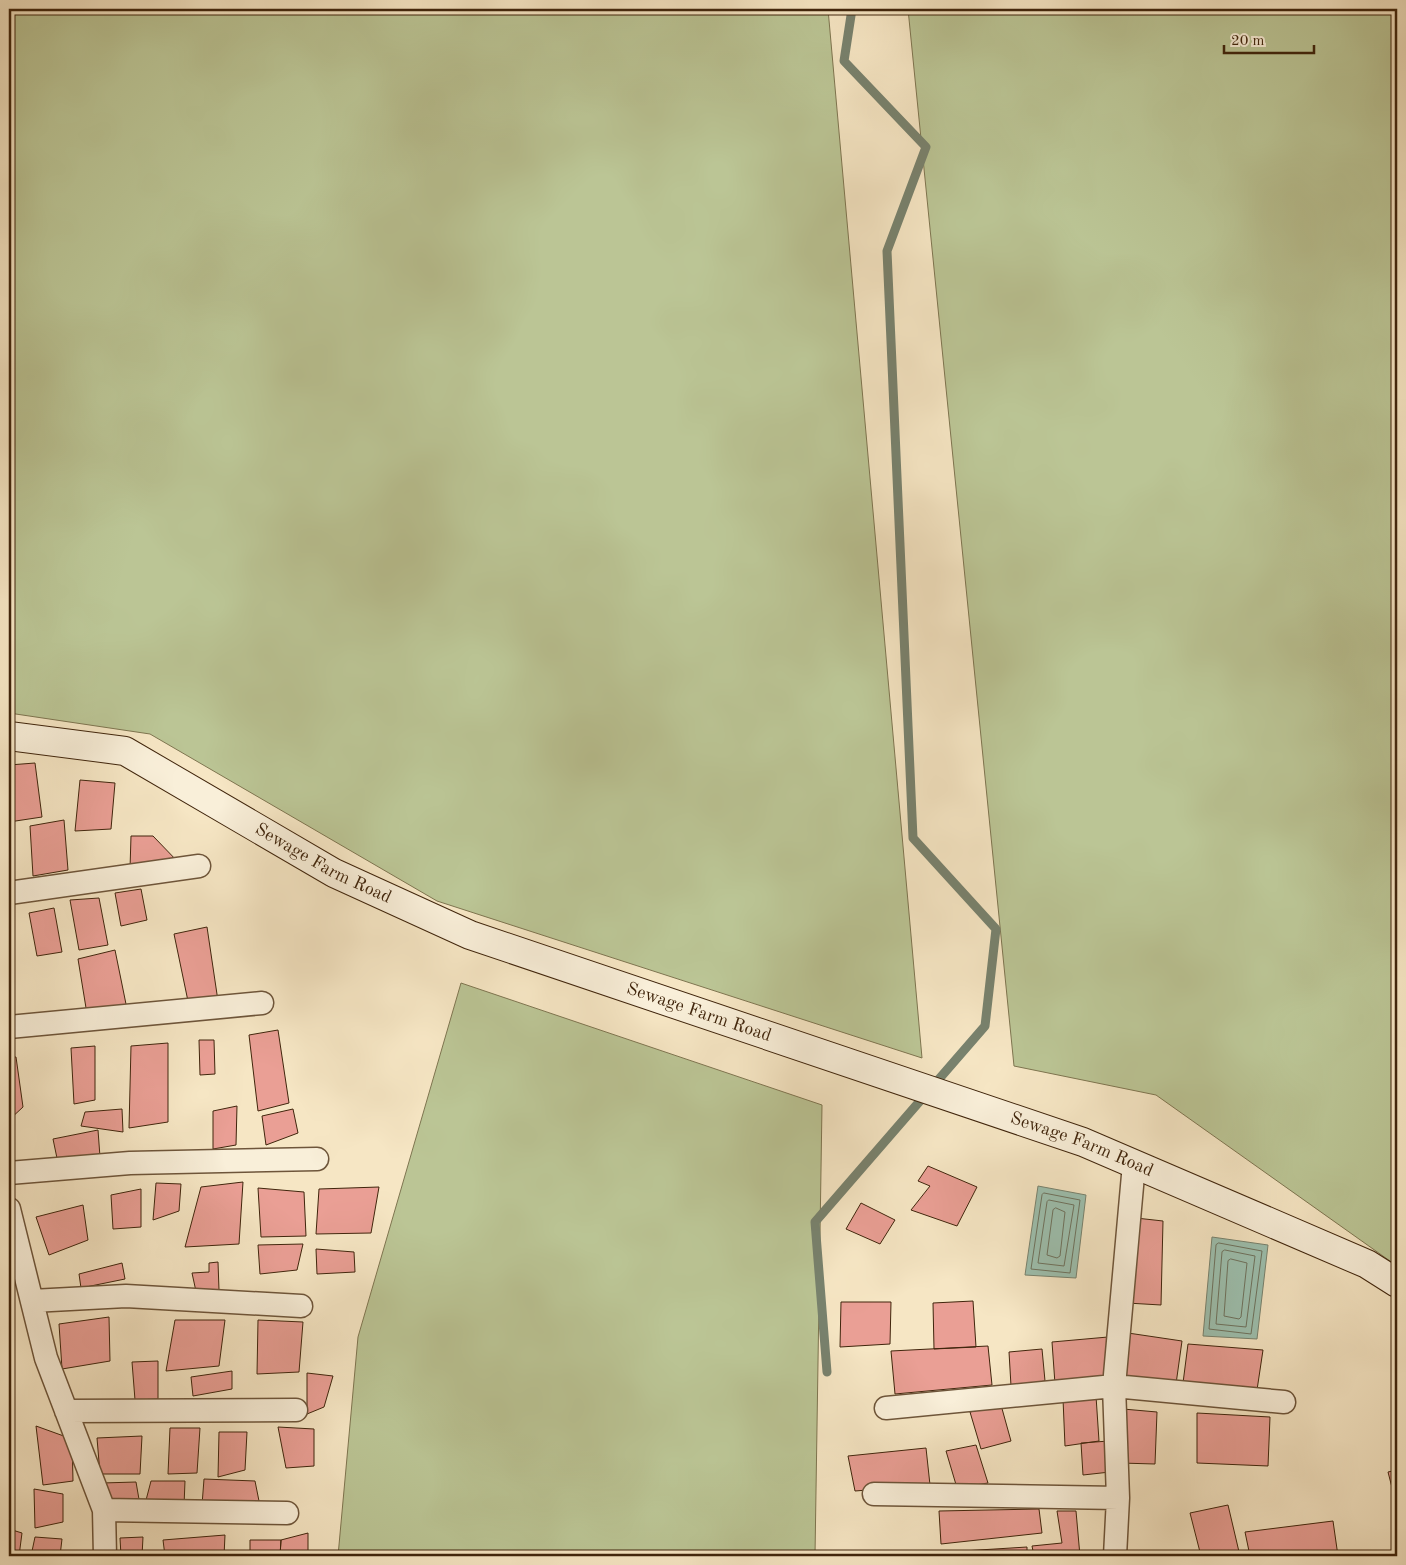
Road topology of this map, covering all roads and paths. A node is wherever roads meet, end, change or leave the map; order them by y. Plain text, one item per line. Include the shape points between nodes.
1 (9, 736) edge
2 (199, 866) dead end
3 (9, 893) edge
4 (262, 1003) dead end
5 (9, 1027) edge
6 (317, 1159) dead end
7 (1134, 1164) junction
8 (9, 1173) edge
9 (9, 1209) edge
10 (1397, 1283) edge
11 (32, 1301) junction
12 (301, 1306) dead end
13 (1114, 1386) junction
14 (1284, 1402) dead end
15 (886, 1408) dead end
16 (296, 1410) dead end
17 (66, 1411) junction
18 (874, 1494) dead end
19 (1118, 1498) junction
20 (104, 1510) junction
21 (287, 1513) dead end
22 (105, 1556) edge
23 (1115, 1556) edge

1 - 7 main road, Sewage Farm Road via 126,751 334,873 470,935 1083,1142
2 - 3 street
4 - 5 street
6 - 8 street via 130,1163
7 - 10 main road, Sewage Farm Road via 1367,1264
7 - 13 street
9 - 11 street
11 - 12 street via 126,1296
11 - 17 street via 46,1358
13 - 14 street
13 - 15 street
13 - 19 street
16 - 17 street
17 - 20 street
18 - 19 street
19 - 23 street
20 - 21 street
20 - 22 street

